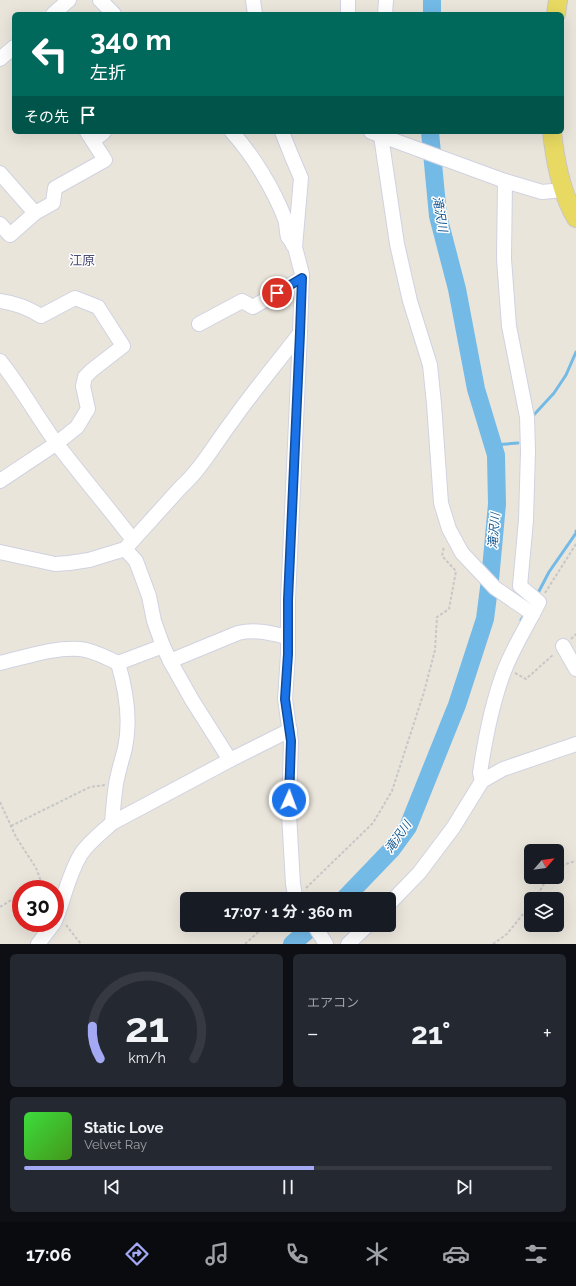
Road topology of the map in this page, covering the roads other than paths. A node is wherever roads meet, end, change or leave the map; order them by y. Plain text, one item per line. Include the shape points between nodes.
1 (70, 0) edge
2 (100, 0) edge
3 (253, 0) edge
4 (348, 0) edge
5 (386, 0) edge
6 (558, 0) edge
7 (55, 12) edge
8 (112, 12) edge
9 (255, 12) edge
10 (348, 12) edge
11 (386, 12) edge
12 (556, 12) edge
13 (12, 50) edge
14 (0, 59) edge
15 (234, 134) edge
16 (283, 134) edge
17 (552, 134) edge
18 (95, 135) edge
19 (382, 135) edge
20 (0, 173) edge
21 (504, 181) junction
22 (563, 190) junction
23 (35, 213) junction
24 (576, 218) edge
25 (0, 224) edge
26 (295, 247) junction
27 (302, 278) junction
28 (0, 301) edge
29 (199, 324) dead end
30 (300, 333) junction
31 (0, 361) edge
32 (57, 443) junction
33 (0, 481) edge
34 (129, 545) junction
35 (0, 552) edge
36 (536, 608) junction
37 (288, 636) junction
38 (163, 646) junction
39 (563, 646) road end
40 (170, 661) junction
41 (0, 662) edge
42 (118, 663) junction
43 (576, 669) edge
44 (290, 730) junction
45 (576, 744) edge
46 (230, 760) junction
47 (482, 781) junction
48 (112, 824) junction
49 (296, 892) edge
50 (64, 895) edge
51 (396, 897) edge
52 (47, 932) edge
53 (318, 932) edge
54 (361, 932) edge
55 (38, 944) edge
56 (326, 944) edge
57 (348, 944) edge

1 - 7 street
2 - 8 street
3 - 9 street
4 - 10 street
5 - 11 street
6 - 12 main road
13 - 14 street
15 - 26 street via 255,162 276,198 286,220 288,236
16 - 26 street via 301,178
17 - 22 main road
18 - 23 street via 105,160 55,188 53,203
19 - 21 street
19 - 36 street via 397,244 410,301 430,365 441,503 452,535 462,553 495,588 513,600
20 - 23 street
21 - 22 street via 542,192
21 - 36 street via 504,259 509,326 527,417 526,520 520,586
22 - 24 main road
23 - 25 street via 10,235
26 - 27 street
27 - 29 street via 253,307 242,301
27 - 30 street
28 - 32 street via 14,303 41,316 75,298 98,307 123,346 85,376 83,386 88,410 77,427
30 - 34 street via 190,478
30 - 37 street
31 - 32 street
32 - 33 street
32 - 34 street via 109,509
34 - 35 street via 89,560 55,564
34 - 38 street via 149,596
36 - 47 street via 505,668 490,715 480,773
37 - 40 street via 260,631 238,633
37 - 44 street via 285,699
38 - 40 street
38 - 42 street
39 - 43 street
40 - 46 street
41 - 42 street via 52,650 80,649
42 - 48 street via 126,701 127,731 116,784
44 - 46 street
44 - 49 street via 289,814
45 - 47 street via 503,769
46 - 48 street
47 - 51 street via 453,828 420,873
48 - 50 street via 81,854
52 - 55 street
53 - 56 street
54 - 57 street

